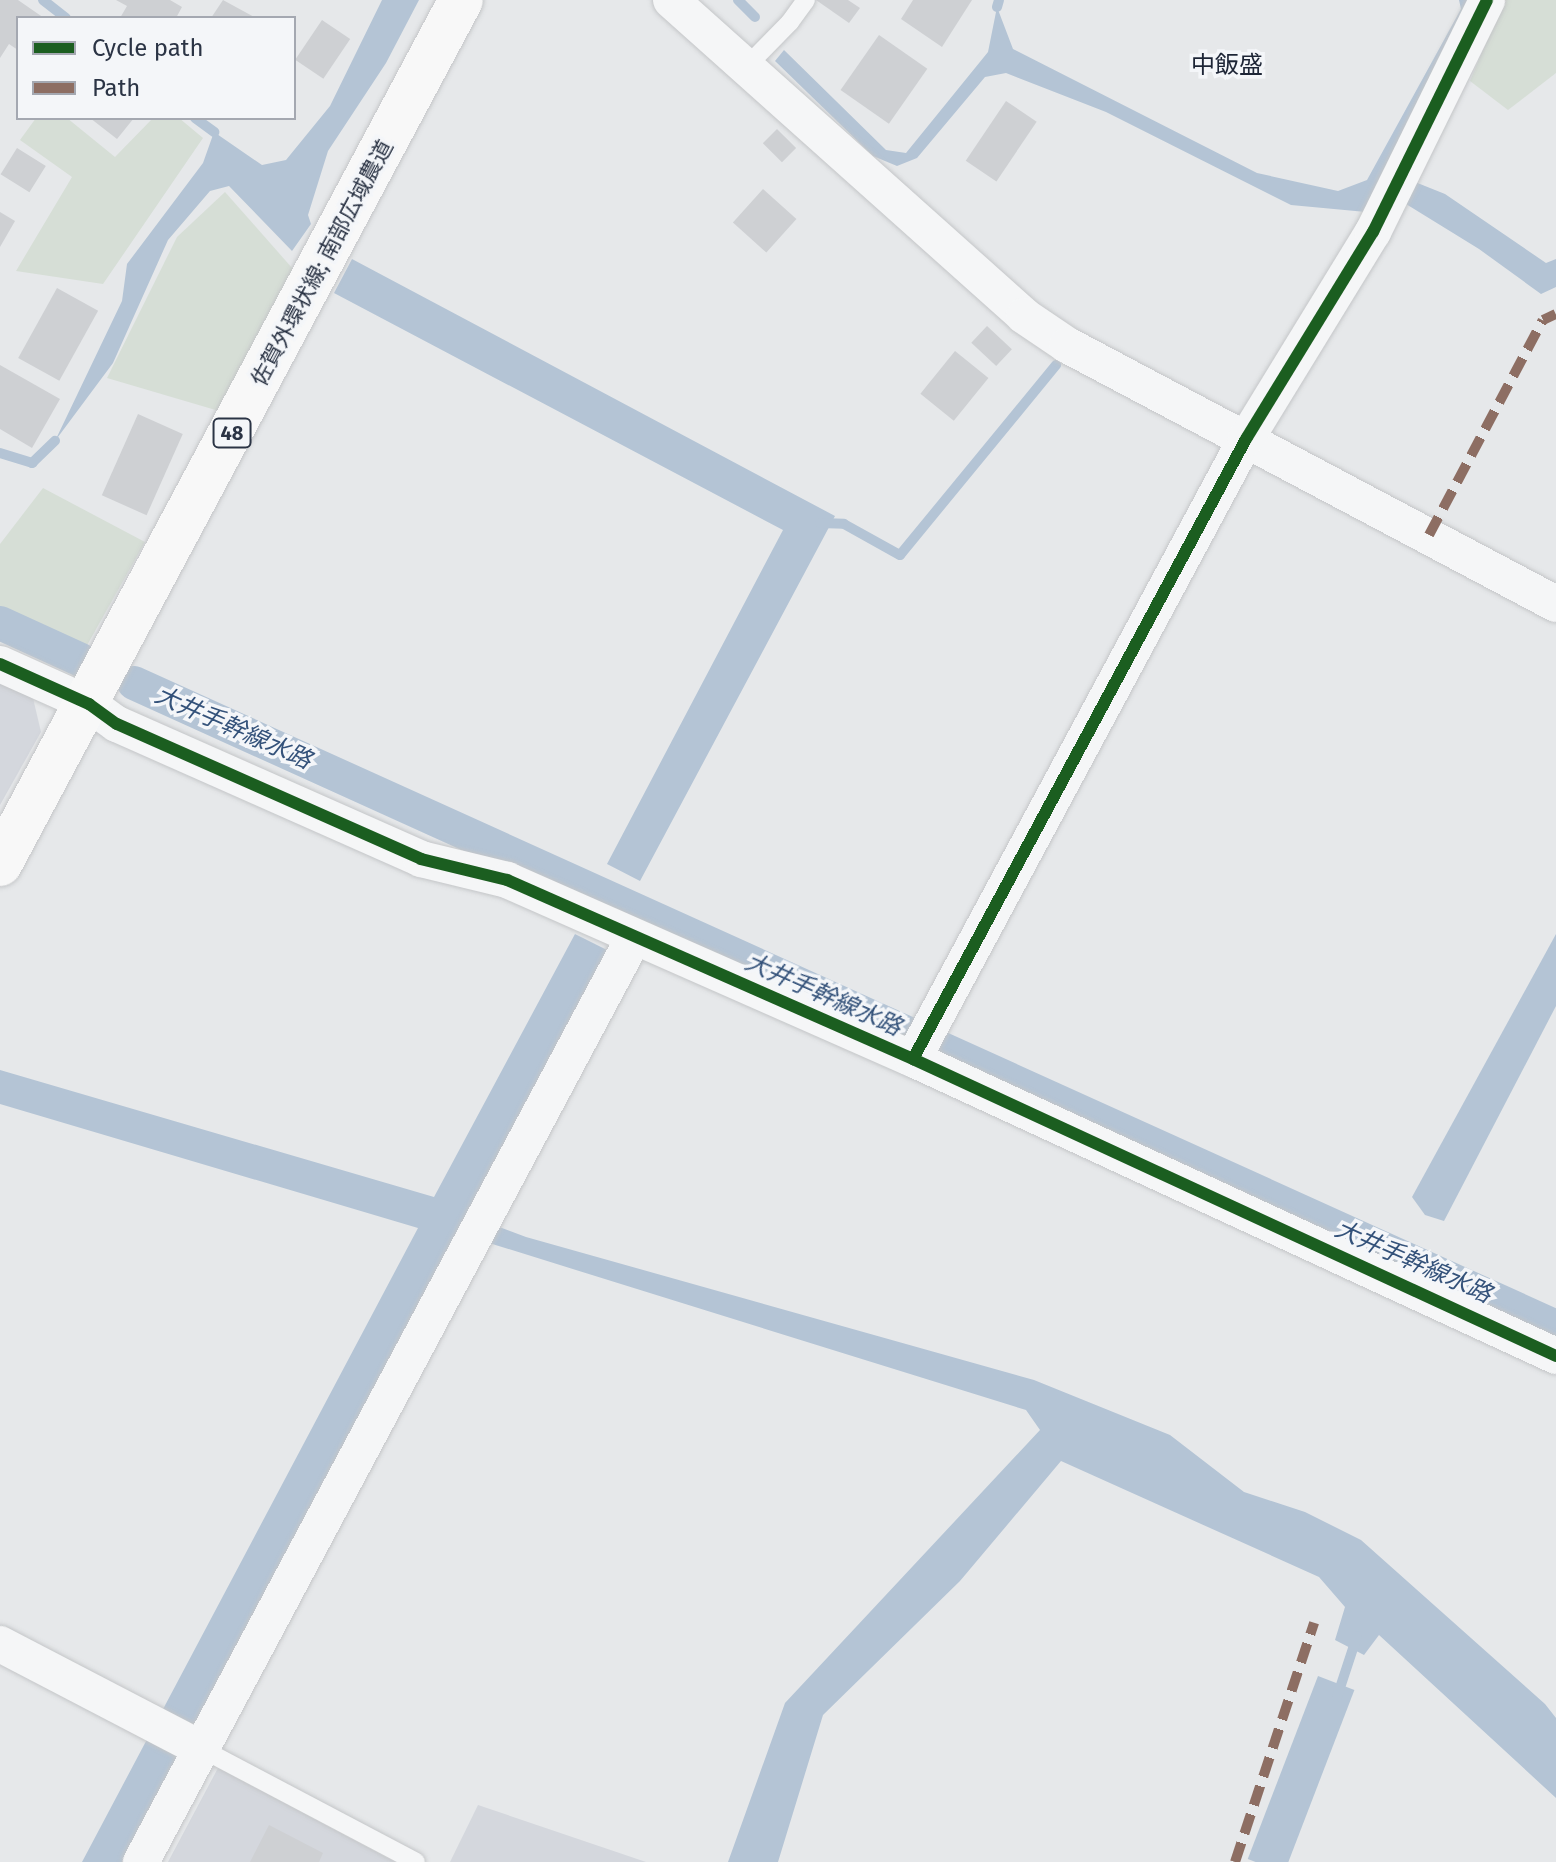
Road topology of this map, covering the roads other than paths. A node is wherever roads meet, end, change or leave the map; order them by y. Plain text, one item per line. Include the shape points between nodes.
1 (461, 0) edge
2 (671, 0) edge
3 (806, 0) edge
4 (1487, 0) edge
5 (746, 67) junction
6 (1246, 439) junction
7 (1556, 604) edge
8 (0, 664) edge
9 (89, 704) junction
10 (0, 864) edge
11 (634, 937) junction
12 (913, 1059) junction
13 (1556, 1356) edge
14 (0, 1644) edge
15 (194, 1745) junction
16 (141, 1862) edge
17 (416, 1862) edge

1 - 9 main road, 佐賀外環状線; 南部広域農道 / 48
2 - 5 street
3 - 5 lane
4 - 6 street via 1373,232
5 - 6 street via 1024,316 1067,345
6 - 7 street
6 - 12 street
8 - 9 street
9 - 10 main road, 佐賀外環状線; 南部広域農道 / 48
9 - 11 street via 117,724 421,859 507,880
11 - 12 street
11 - 15 street
12 - 13 street
14 - 15 street
15 - 16 street
15 - 17 lane

